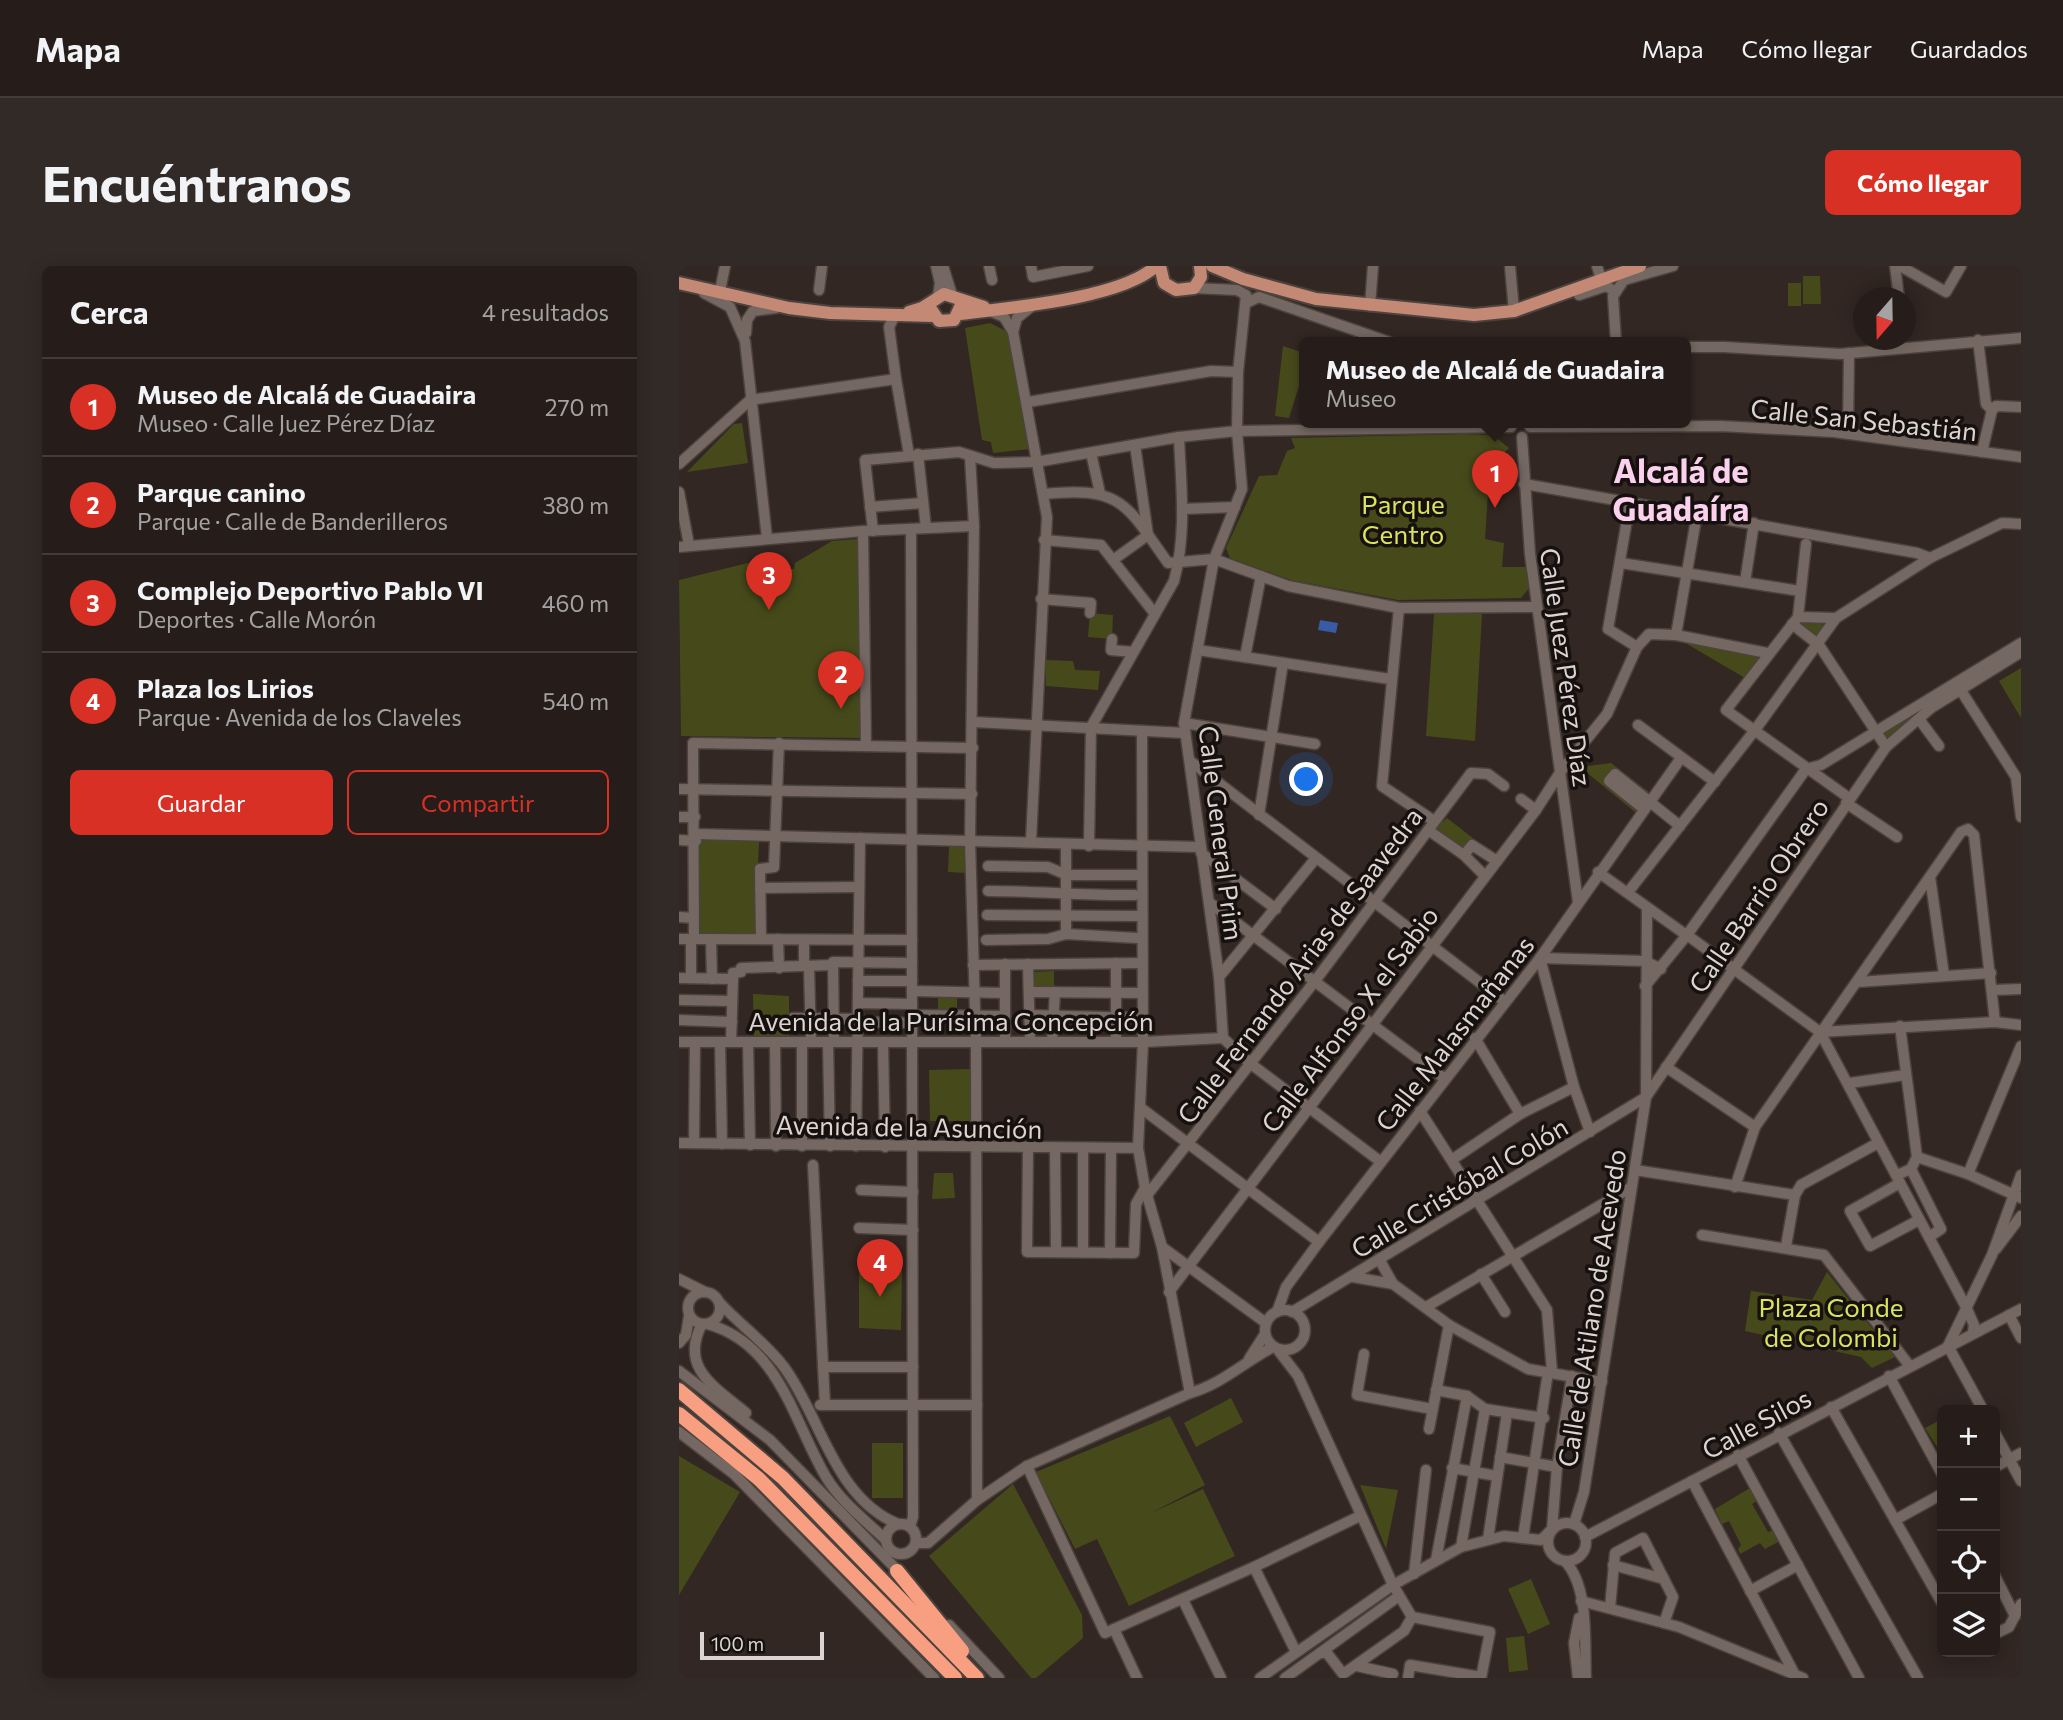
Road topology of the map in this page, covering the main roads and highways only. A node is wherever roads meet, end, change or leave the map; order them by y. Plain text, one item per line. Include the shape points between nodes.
1 (1158, 266) edge
2 (1213, 266) edge
3 (1640, 266) edge
4 (1599, 272) edge
5 (1198, 277) edge
6 (1243, 279) junction
7 (1127, 282) junction
8 (1164, 283) junction
9 (679, 284) edge
10 (954, 297) junction
11 (935, 299) junction
12 (1006, 307) junction
13 (959, 314) junction
14 (895, 315) junction
15 (933, 316) junction
16 (679, 1390) edge
17 (679, 1413) edge
18 (897, 1571) road end
19 (973, 1674) edge
20 (955, 1678) edge

1 - 7 main road
1 - 8 main road
2 - 6 main road
3 - 4 main road
4 - 6 main road via 1514,311 1474,315 1330,301
5 - 6 main road
5 - 8 main road via 1176,290
7 - 8 main road
7 - 12 main road
9 - 14 main road via 789,308
10 - 11 main road
10 - 12 main road via 982,307
10 - 13 main road
11 - 14 main road via 922,308
11 - 15 main road
12 - 13 main road
13 - 15 main road via 947,322
14 - 15 main road
16 - 19 highway via 783,1478
17 - 20 highway via 759,1479
18 - 19 highway via 960,1647

